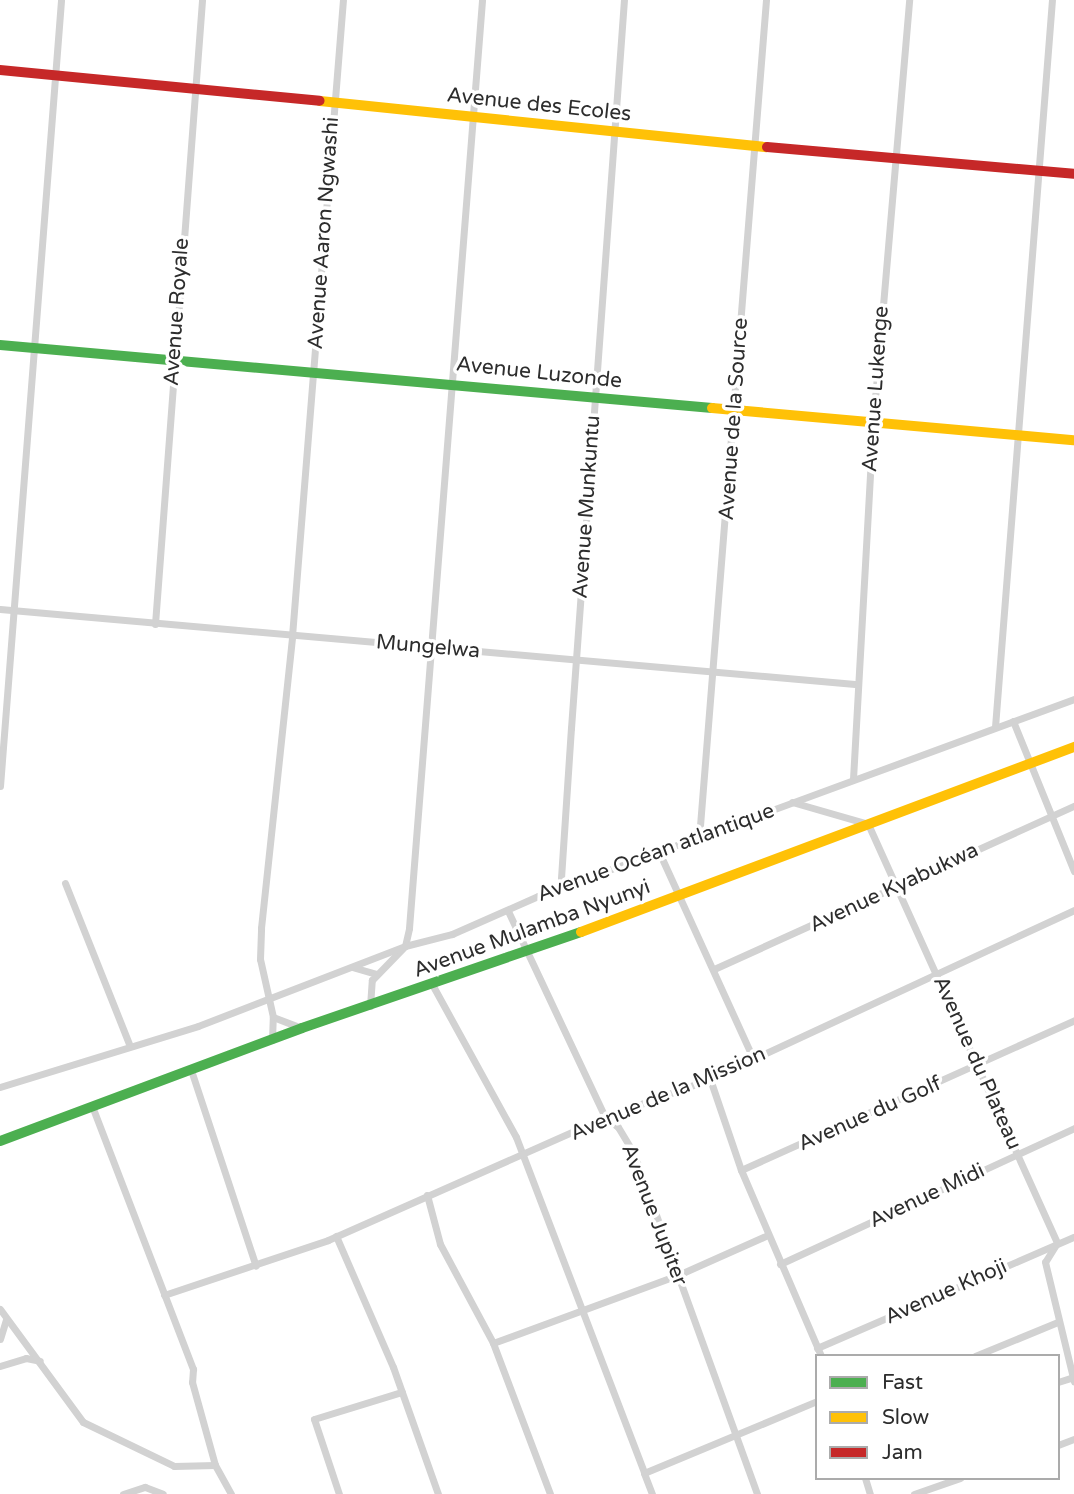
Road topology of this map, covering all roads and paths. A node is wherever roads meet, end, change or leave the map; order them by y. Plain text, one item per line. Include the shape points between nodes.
1 (61, 0) edge
2 (202, 0) edge
3 (343, 0) edge
4 (482, 0) edge
5 (624, 0) edge
6 (766, 0) edge
7 (909, 0) edge
8 (1052, 0) edge
9 (0, 70) edge
10 (56, 75) junction
11 (195, 87) junction
12 (333, 104) junction
13 (474, 118) junction
14 (613, 133) junction
15 (754, 144) junction
16 (896, 158) junction
17 (1040, 171) junction
18 (1074, 174) edge
19 (0, 345) edge
20 (33, 348) junction
21 (174, 359) junction
22 (314, 371) junction
23 (453, 383) junction
24 (595, 398) junction
25 (734, 410) junction
26 (873, 422) junction
27 (1018, 433) junction
28 (1074, 440) edge
29 (0, 609) edge
30 (15, 611) junction
31 (155, 624) junction
32 (292, 636) junction
33 (433, 648) junction
34 (576, 660) junction
35 (713, 670) junction
36 (855, 684) junction
37 (1074, 699) edge
38 (1013, 721) junction
39 (995, 727) junction
40 (1074, 747) edge
41 (1031, 763) junction
42 (853, 779) junction
43 (0, 786) edge
44 (792, 802) junction
45 (1074, 806) edge
46 (1052, 817) junction
47 (868, 824) junction
48 (699, 838) junction
49 (659, 852) junction
50 (1074, 871) edge
51 (65, 883) dead end
52 (897, 885) junction
53 (564, 887) junction
54 (680, 897) junction
55 (1074, 910) edge
56 (508, 911) junction
57 (405, 946) junction
58 (526, 953) junction
59 (352, 966) junction
60 (713, 969) junction
61 (936, 971) junction
62 (376, 974) junction
63 (433, 986) junction
64 (268, 1000) junction
65 (370, 1006) junction
66 (273, 1017) junction
67 (1074, 1020) edge
68 (302, 1028) junction
69 (272, 1040) junction
70 (130, 1046) junction
71 (754, 1060) junction
72 (978, 1066) junction
73 (191, 1070) junction
74 (709, 1079) junction
75 (0, 1087) edge
76 (92, 1105) junction
77 (606, 1118) junction
78 (1074, 1128) edge
79 (0, 1141) edge
80 (524, 1154) junction
81 (1017, 1154) junction
82 (741, 1170) junction
83 (427, 1195) junction
84 (768, 1235) junction
85 (336, 1236) junction
86 (1074, 1237) edge
87 (1057, 1244) junction
88 (780, 1264) junction
89 (256, 1266) junction
90 (678, 1275) junction
91 (164, 1294) junction
92 (0, 1309) edge
93 (580, 1310) junction
94 (6, 1319) junction
95 (1058, 1322) junction
96 (0, 1339) edge
97 (493, 1343) junction
98 (1074, 1346) edge
99 (1066, 1349) junction
100 (819, 1352) edge
101 (980, 1354) edge
102 (41, 1361) junction
103 (0, 1366) edge
104 (1073, 1379) edge
105 (402, 1392) junction
106 (815, 1402) edge
107 (734, 1434) junction
108 (215, 1465) junction
109 (644, 1473) junction
110 (954, 1480) edge
111 (123, 1494) edge
112 (163, 1494) edge
113 (231, 1494) edge
114 (338, 1494) edge
115 (438, 1494) edge
116 (551, 1494) edge
117 (652, 1494) edge
118 (757, 1494) edge
119 (914, 1494) edge

1 - 10 street
2 - 11 street, Avenue Royale
3 - 12 street, Avenue Aaron Ngwashi
4 - 13 street
5 - 14 street, Avenue Munkuntu
6 - 15 street, Avenue de la Source
7 - 16 street, Avenue Lukenge
8 - 17 street
9 - 10 street, Avenue des Ecoles
10 - 11 street, Avenue des Ecoles
10 - 20 street
11 - 12 street, Avenue des Ecoles
11 - 21 street, Avenue Royale
12 - 13 street, Avenue des Ecoles
12 - 22 street, Avenue Aaron Ngwashi
13 - 14 street, Avenue des Ecoles
13 - 23 street
14 - 15 street, Avenue des Ecoles
14 - 24 street, Avenue Munkuntu
15 - 16 street, Avenue des Ecoles
15 - 25 street, Avenue de la Source
16 - 17 street, Avenue des Ecoles
16 - 26 street, Avenue Lukenge
17 - 18 street, Avenue des Ecoles
17 - 27 street
19 - 20 street, Avenue Luzonde
20 - 21 street, Avenue Luzonde
20 - 30 street
21 - 22 street, Avenue Luzonde
21 - 31 street, Avenue Royale
22 - 23 street, Avenue Luzonde
22 - 32 street, Avenue Aaron Ngwashi
23 - 24 street, Avenue Luzonde
23 - 33 street
24 - 25 street, Avenue Luzonde
24 - 34 street, Avenue Munkuntu
25 - 26 street, Avenue Luzonde
25 - 35 street, Avenue de la Source
26 - 27 street, Avenue Luzonde
26 - 36 street, Avenue Lukenge
27 - 28 street, Avenue Luzonde
27 - 39 street
29 - 30 street, Mungelwa
30 - 31 street, Mungelwa
30 - 43 street
31 - 32 street, Mungelwa
32 - 33 street, Mungelwa
32 - 64 street, Avenue Aaron Ngwashi via 261,928
33 - 34 street, Mungelwa
33 - 57 street
34 - 35 street, Mungelwa
34 - 53 street, Avenue Munkuntu
35 - 36 street, Mungelwa
35 - 48 street, Avenue de la Source
36 - 42 street, Avenue Lukenge
37 - 38 street, Avenue Océan atlantique
38 - 39 street, Avenue Océan atlantique
38 - 41 street
39 - 42 street, Avenue Océan atlantique
40 - 41 street, Avenue Mulamba Nyunyi
41 - 46 street
41 - 47 street, Avenue Mulamba Nyunyi
42 - 44 street, Avenue Océan atlantique
44 - 47 street
44 - 48 street, Avenue Océan atlantique
45 - 46 street, Avenue Kyabukwa
46 - 50 street
46 - 52 street, Avenue Kyabukwa
47 - 52 street, Avenue du Plateau
47 - 54 street, Avenue Mulamba Nyunyi
48 - 49 street, Avenue Océan atlantique
49 - 53 street, Avenue Océan atlantique
49 - 54 street
51 - 70 street
52 - 60 street, Avenue Kyabukwa
52 - 61 street, Avenue du Plateau
53 - 56 street, Avenue Océan atlantique
54 - 58 street, Avenue Mulamba Nyunyi
54 - 60 street
55 - 61 street, Avenue de la Mission
56 - 57 street, Avenue Océan atlantique via 452,934
56 - 58 street, Avenue Jupiter
57 - 59 street, Avenue Océan atlantique
57 - 62 street
58 - 63 street, Avenue Mulamba Nyunyi
58 - 77 street, Avenue Jupiter
59 - 62 street
59 - 64 street, Avenue Océan atlantique
60 - 71 street
61 - 71 street, Avenue de la Mission
61 - 72 street, Avenue du Plateau
62 - 65 street via 368,990
63 - 65 street, Avenue Mulamba Nyunyi
63 - 80 street
64 - 66 street, Avenue Aaron Ngwashi
64 - 70 street, Avenue Océan atlantique
65 - 68 street, Avenue Mulamba Nyunyi
66 - 68 street
66 - 69 street, Avenue Aaron Ngwashi
67 - 72 street, Avenue du Golf
68 - 69 street, Avenue Mulamba Nyunyi
69 - 73 street, Avenue Mulamba Nyunyi
70 - 75 street, Avenue Océan atlantique
71 - 74 street, Avenue de la Mission
72 - 81 street, Avenue du Plateau
72 - 82 street, Avenue du Golf
73 - 76 street, Avenue Mulamba Nyunyi
73 - 89 street
74 - 77 street, Avenue de la Mission
74 - 82 street
76 - 79 street, Avenue Mulamba Nyunyi
76 - 91 street
77 - 80 street, Avenue de la Mission
77 - 90 street, Avenue Jupiter via 634,1154
78 - 81 street, Avenue Midi
80 - 83 street, Avenue de la Mission
80 - 93 street
81 - 87 street, Avenue du Plateau
81 - 88 street, Avenue Midi
82 - 84 street
83 - 85 street, Avenue de la Mission
83 - 97 street via 440,1244
84 - 88 street
84 - 90 street
85 - 89 street, Avenue de la Mission
85 - 105 street
86 - 87 street, Avenue Khoji
87 - 95 street via 1045,1262
87 - 100 street, Avenue Khoji
88 - 100 street
89 - 91 street, Avenue de la Mission
90 - 93 street
90 - 107 street, Avenue Jupiter
91 - 108 street via 193,1369 192,1382
92 - 94 street
93 - 97 street
93 - 109 street
94 - 96 street
94 - 102 street
95 - 99 street
95 - 101 street
97 - 116 street
98 - 99 street
99 - 104 street
102 - 103 street via 26,1358
102 - 108 street via 83,1423 174,1466
105 - 114 street via 314,1419
105 - 115 street
106 - 107 street
107 - 109 street
107 - 118 street, Avenue Jupiter
108 - 113 street
109 - 117 street
110 - 119 street
111 - 112 street via 145,1487

